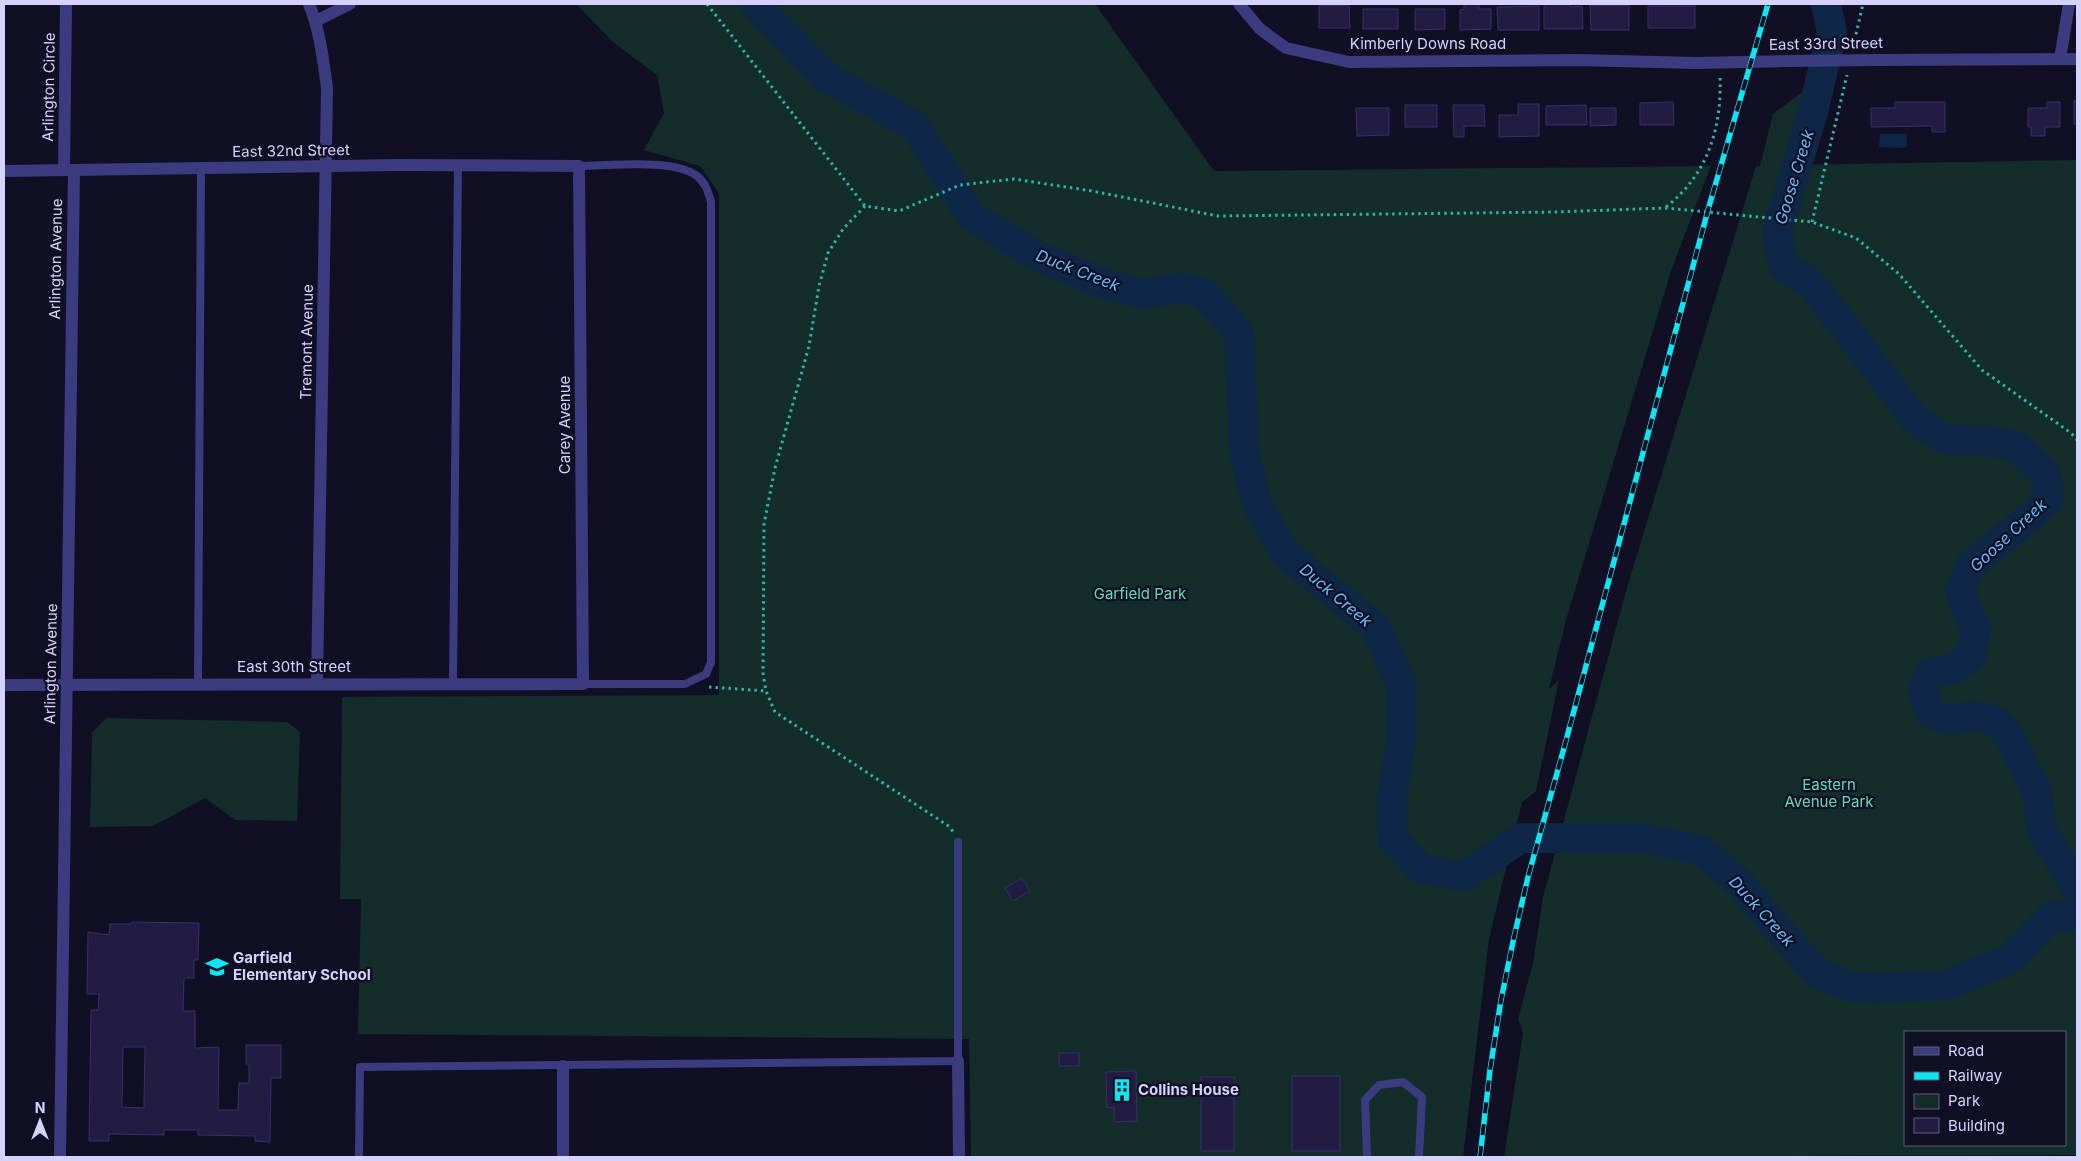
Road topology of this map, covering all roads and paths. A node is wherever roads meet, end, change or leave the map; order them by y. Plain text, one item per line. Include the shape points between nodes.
1 (66, 4) edge
2 (309, 4) edge
3 (350, 4) edge
4 (707, 4) edge
5 (1239, 4) edge
6 (1863, 4) edge
7 (2069, 4) edge
8 (316, 20) junction
9 (1852, 51) dead end
10 (2060, 59) junction
11 (2077, 59) edge
12 (1576, 60) joint
13 (1720, 63) junction
14 (1848, 70) dead end
15 (458, 165) junction
16 (579, 166) junction
17 (326, 167) junction
18 (201, 168) junction
19 (69, 170) junction
20 (4, 171) edge
21 (866, 206) junction
22 (1665, 208) junction
23 (1812, 222) junction
24 (2077, 440) edge
25 (317, 683) junction
26 (68, 684) junction
27 (198, 684) junction
28 (453, 684) junction
29 (584, 684) junction
30 (685, 684) junction
31 (4, 685) edge
32 (766, 691) junction
33 (958, 842) joint
34 (958, 1061) junction
35 (563, 1066) junction
36 (60, 1157) edge
37 (359, 1157) edge
38 (563, 1157) edge
39 (959, 1157) edge
40 (1367, 1157) edge
41 (1419, 1157) edge

1 - 19 street, Arlington Circle
2 - 8 street, Tremont Avenue
3 - 8 street
4 - 21 path
5 - 12 street, Kimberly Downs Road via 1260,29 1286,48 1349,62
6 - 9 path
7 - 10 street
8 - 17 street, Tremont Avenue via 326,88
10 - 11 street, East 33rd Street
10 - 13 street, East 33rd Street, bridge
12 - 13 street, East 33rd Street
13 - 22 path via 1721,95 1716,128 1703,165 1682,194
14 - 23 path
15 - 16 street, East 32nd Street
15 - 17 street, East 32nd Street
15 - 28 lane
16 - 29 street, Carey Avenue
16 - 30 lane via 669,165 686,168 706,185 711,202 710,662 706,674
17 - 18 street, East 32nd Street
17 - 25 street, Tremont Avenue
18 - 19 street, East 32nd Street
18 - 27 lane
19 - 20 street, East 32nd Street
19 - 26 street, Arlington Avenue
21 - 22 path via 899,211 960,185 1014,179 1218,216
21 - 32 path via 843,229 828,253 809,346 775,468 764,524 763,672
22 - 23 path
23 - 24 path via 1856,238 1899,274 1982,370 2072,432
25 - 27 street, East 30th Street
25 - 28 street, East 30th Street
26 - 27 street, East 30th Street
26 - 31 street, East 30th Street
26 - 36 street, Arlington Avenue
28 - 29 street, East 30th Street
29 - 30 lane
30 - 32 path
32 - 33 path via 775,712 950,827
33 - 34 lane
34 - 35 lane
34 - 39 street
35 - 37 lane via 360,1067
35 - 38 street
40 - 41 lane via 1365,1100 1379,1085 1403,1082 1422,1097

